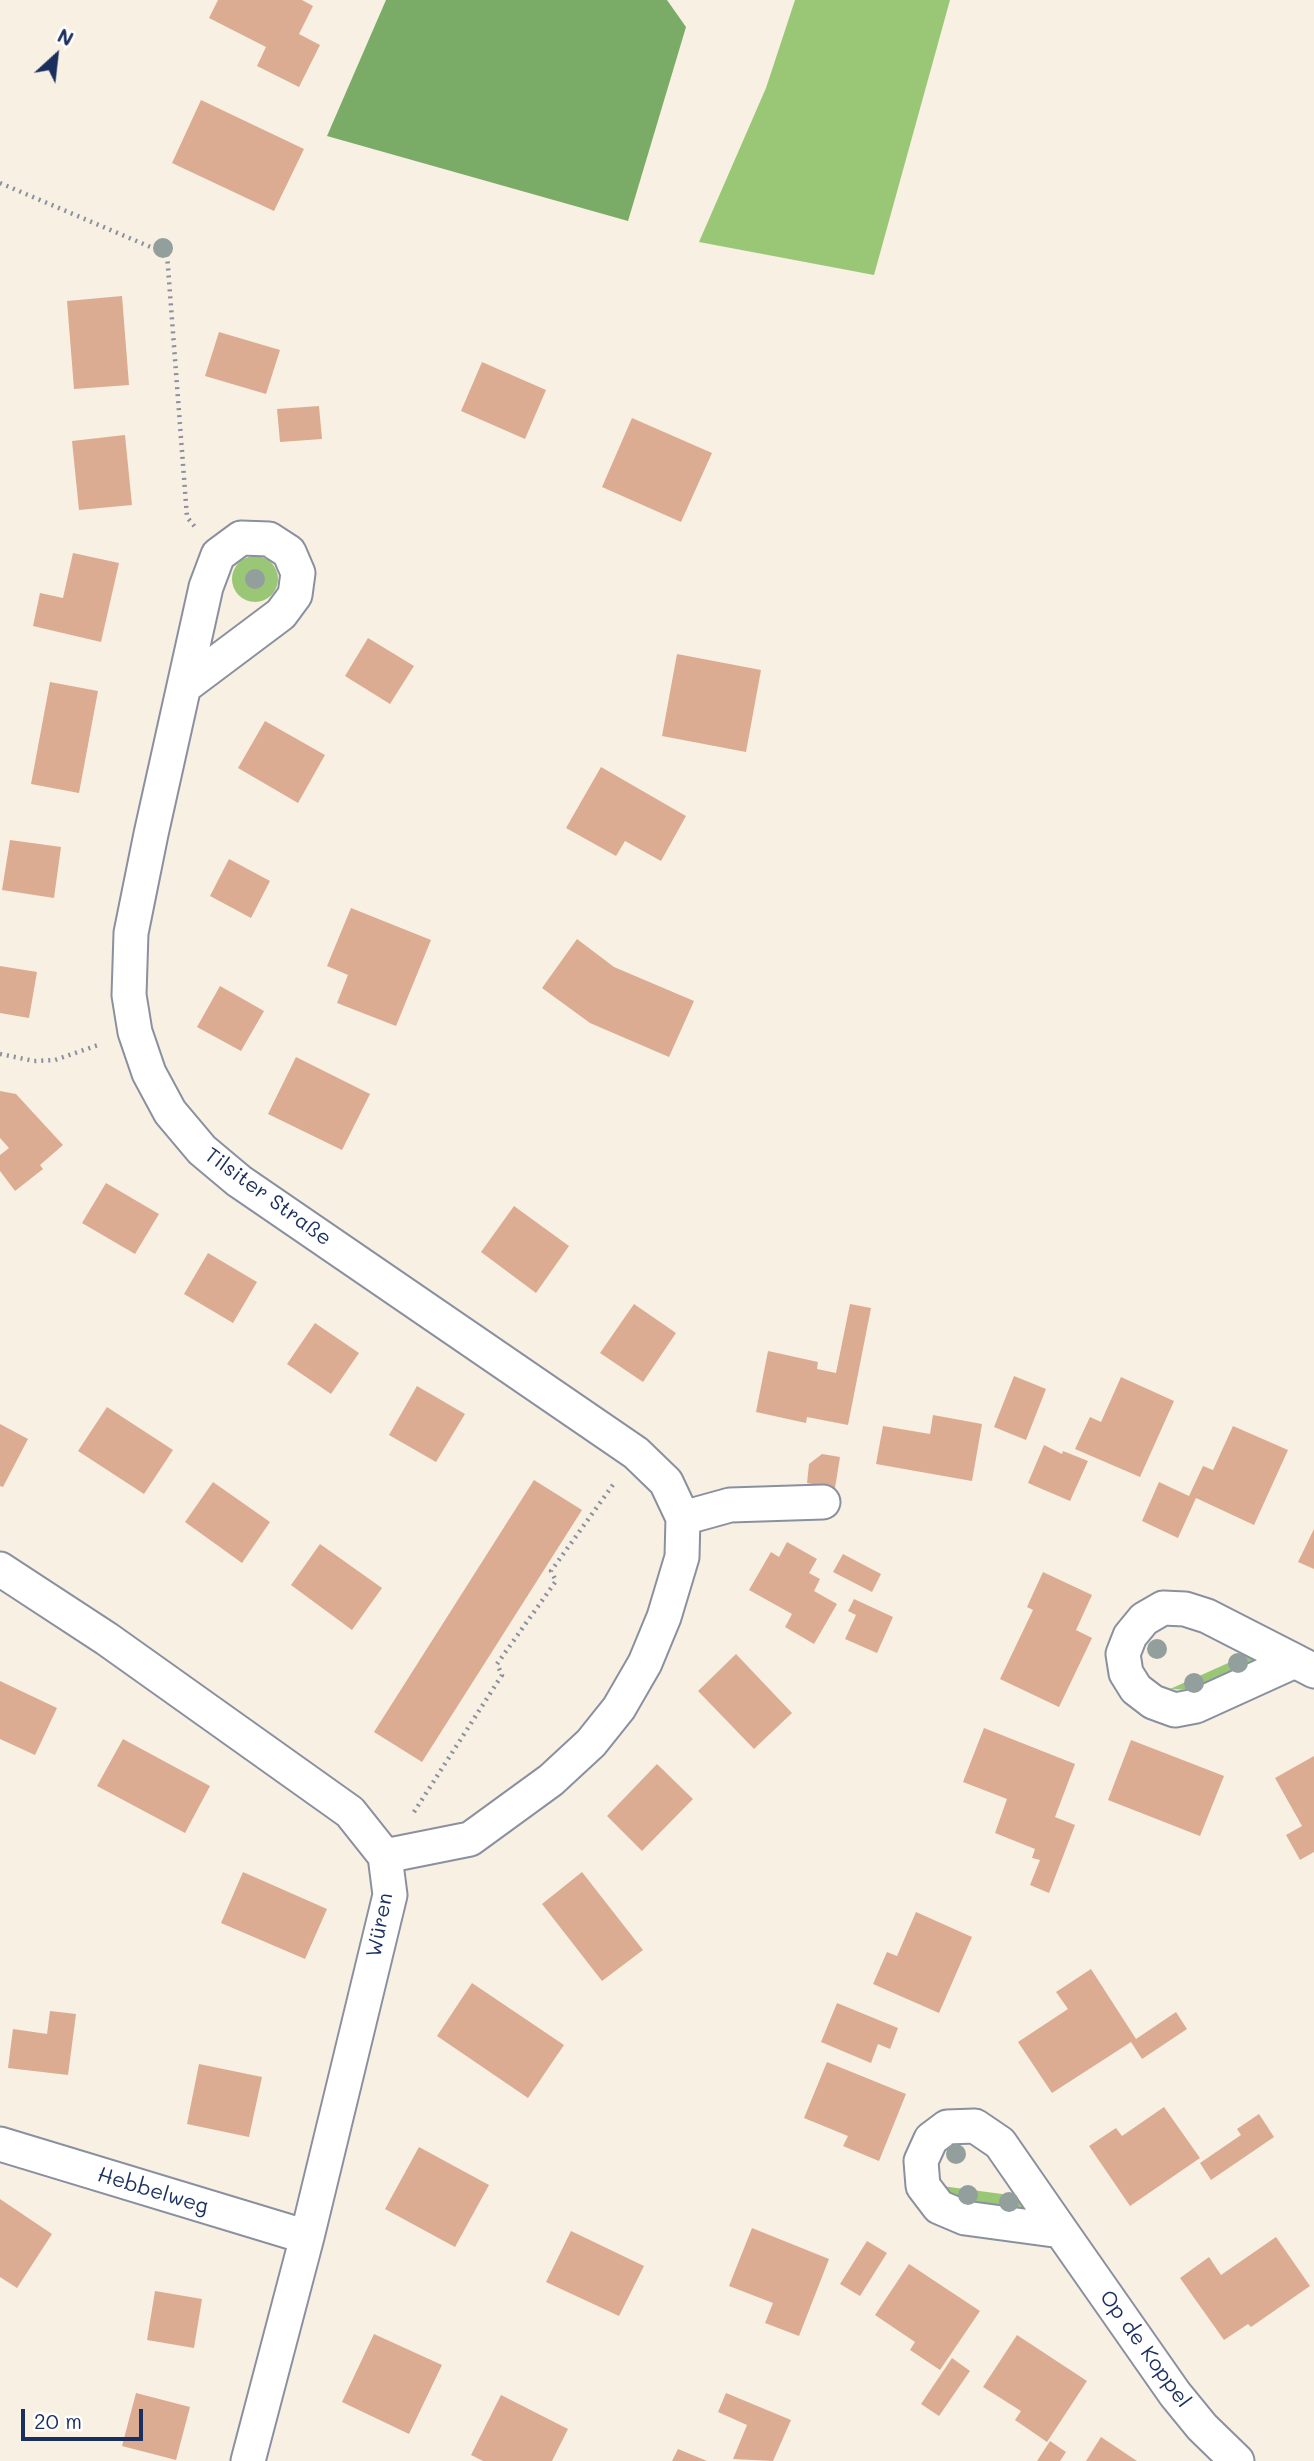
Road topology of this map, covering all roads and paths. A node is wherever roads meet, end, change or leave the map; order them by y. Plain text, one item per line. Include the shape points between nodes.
1 (0, 183) edge
2 (218, 555) junction
3 (185, 686) junction
4 (135, 1031) junction
5 (0, 1054) edge
6 (636, 1453) junction
7 (824, 1502) dead end
8 (683, 1518) junction
9 (0, 1569) edge
10 (1305, 1666) edge
11 (385, 1856) junction
12 (0, 2144) edge
13 (1061, 2231) dead end
14 (307, 2237) junction
15 (248, 2461) edge
16 (1237, 2461) edge

1 - 2 path via 167,254 187,517
2 - 3 street, Tilsiter Straße via 206,587
2 - 3 street via 241,538 269,539 289,552 298,573 295,596 281,614
3 - 4 street, Tilsiter Straße via 131,933 129,995
4 - 5 path via 55,1060
4 - 6 street, Tilsiter Straße via 149,1073 170,1112 202,1150 239,1181
6 - 8 street, Tilsiter Straße via 666,1482
6 - 11 path via 551,1572 556,1581 497,1664 502,1675
7 - 8 street via 730,1505
8 - 11 street, Tilsiter Straße via 682,1557 664,1617 645,1663 591,1743 551,1780 470,1839
9 - 11 street via 107,1639 350,1812
10 - 10 street via 1185,1609 1163,1608 1144,1619 1130,1636 1124,1654 1126,1673 1136,1689 1175,1710
11 - 14 street, Würen via 390,1895
12 - 14 street, Hebbelweg
13 - 16 street, Op de Koppel via 1175,2394
14 - 15 street, Würen

